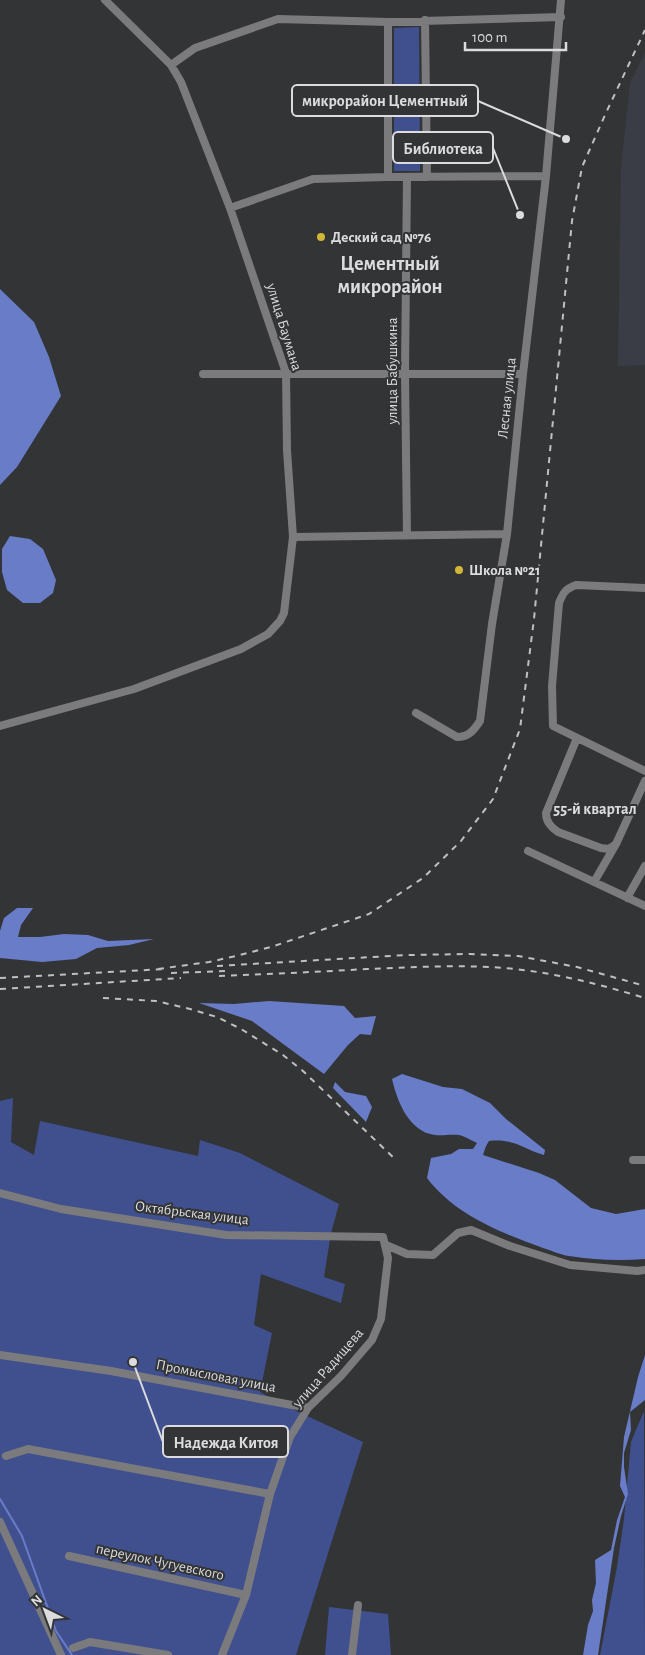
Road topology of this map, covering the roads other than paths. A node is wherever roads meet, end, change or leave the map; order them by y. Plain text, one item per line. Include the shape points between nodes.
1 (106, 0) edge
2 (561, 0) edge
3 (561, 17) junction
4 (425, 20) junction
5 (388, 22) junction
6 (171, 64) junction
7 (546, 176) junction
8 (388, 177) junction
9 (407, 177) junction
10 (427, 177) junction
11 (230, 208) junction
12 (286, 373) junction
13 (405, 373) junction
14 (203, 374) dead end
15 (523, 374) junction
16 (508, 534) junction
17 (407, 535) junction
18 (293, 537) junction
19 (645, 588) edge
20 (416, 713) dead end
21 (0, 726) edge
22 (577, 738) junction
23 (645, 771) edge
24 (645, 781) edge
25 (616, 844) junction
26 (528, 851) dead end
27 (645, 866) edge
28 (594, 882) junction
29 (628, 898) junction
30 (645, 906) edge
31 (633, 1160) dead end
32 (645, 1160) edge
33 (0, 1194) edge
34 (383, 1237) joint
35 (386, 1245) junction
36 (645, 1270) edge
37 (0, 1355) edge
38 (308, 1408) junction
39 (6, 1456) dead end
40 (270, 1494) junction
41 (0, 1522) edge
42 (69, 1556) dead end
43 (246, 1595) junction
44 (358, 1605) dead end
45 (73, 1648) dead end
46 (61, 1655) edge
47 (168, 1655) edge
48 (222, 1655) edge
49 (352, 1655) edge

1 - 6 street, улица Баумана
2 - 3 street, Лесная улица
3 - 4 street
3 - 7 street, Лесная улица
4 - 5 street
4 - 10 street
5 - 6 street via 278,19 195,48
5 - 8 street
6 - 11 street, улица Баумана
7 - 10 street
7 - 15 street, Лесная улица
8 - 9 street
8 - 11 street via 313,179
9 - 10 street
9 - 13 street, улица Бабушкина
11 - 12 street, улица Баумана
12 - 13 street
12 - 14 street
12 - 18 street, улица Баумана
13 - 15 street
13 - 17 street, улица Бабушкина
15 - 16 street, Лесная улица
16 - 17 street
16 - 20 street, Лесная улица via 480,721 469,734 457,737
17 - 18 street
18 - 21 street, улица Баумана via 284,613 268,634 241,649 134,689
19 - 22 street via 576,585 564,592 559,603 552,686 553,726
22 - 23 street
22 - 25 street via 546,818 558,832 602,848 609,849
24 - 25 street
25 - 28 street
26 - 28 street
27 - 29 street
28 - 29 street
29 - 30 street
31 - 32 street
33 - 34 street, Октябрьская улица via 61,1209 226,1235
34 - 35 street, улица Радищева
35 - 36 street via 407,1254 433,1255 458,1234 471,1230 570,1265
35 - 38 street, улица Радищева via 388,1258 381,1319 372,1340
37 - 38 street, Промысловая улица via 111,1371
38 - 40 street, улица Радищева via 290,1437
39 - 40 street via 28,1449
40 - 43 street, улица Радищева
41 - 46 street
42 - 43 street, переулок Чугуевского
43 - 48 street, улица Радищева
44 - 49 street
45 - 47 street via 90,1642

